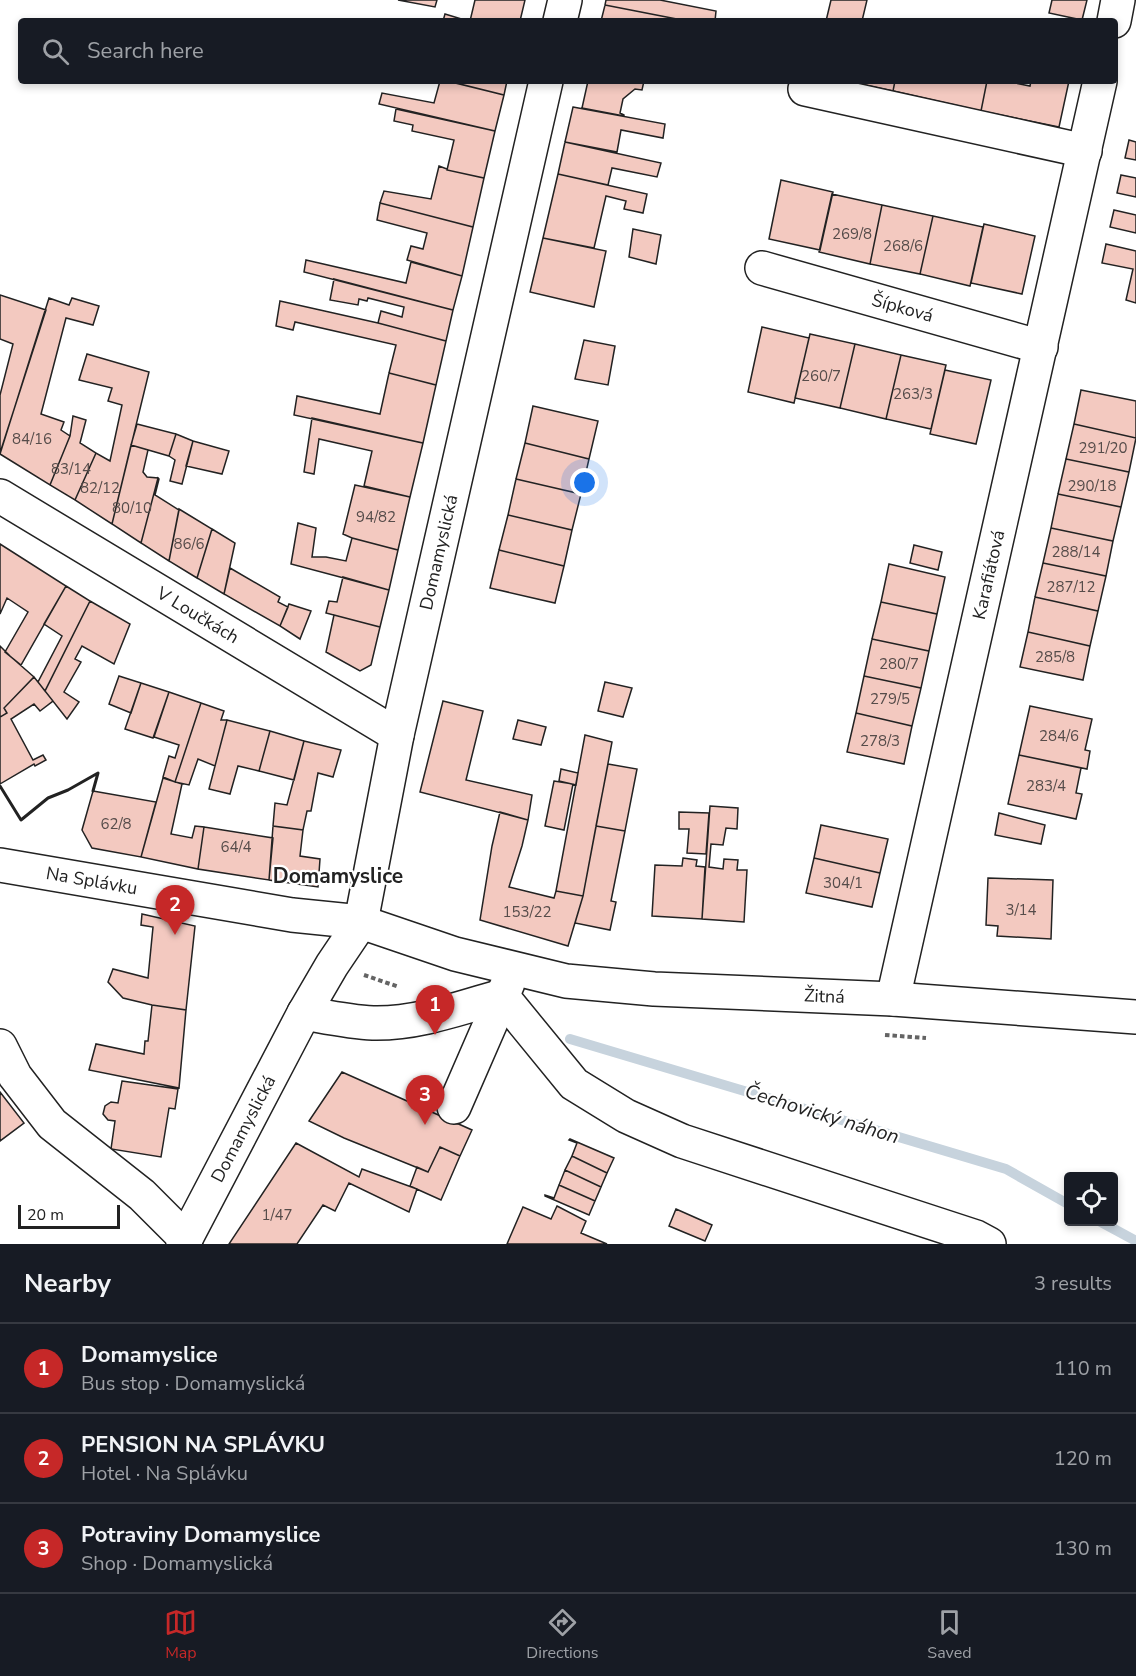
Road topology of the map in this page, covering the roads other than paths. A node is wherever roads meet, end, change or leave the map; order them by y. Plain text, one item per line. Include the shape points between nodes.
1 (565, 0) edge
2 (1118, 0) edge
3 (561, 18) edge
4 (1115, 18) edge
5 (545, 84) edge
6 (1099, 84) edge
7 (805, 89) dead end
8 (1085, 151) junction
9 (762, 268) dead end
10 (1041, 347) junction
11 (0, 496) edge
12 (397, 735) junction
13 (0, 865) edge
14 (361, 922) junction
15 (508, 982) junction
16 (893, 999) junction
17 (304, 1013) junction
18 (1136, 1017) edge
19 (0, 1046) edge
20 (454, 1107) dead end
21 (184, 1241) edge
22 (989, 1244) edge

1 - 3 street
2 - 4 street
5 - 12 street, Domamyslická
6 - 8 street, Karafiátová
7 - 8 street
8 - 10 street, Karafiátová
9 - 10 street, Šípková
10 - 16 street, Karafiátová
11 - 12 street, V Loučkách
12 - 14 street, Domamyslická
13 - 14 street, Na Splávku via 292,915
14 - 15 street, Žitná via 455,954
14 - 17 street, Domamyslická
15 - 16 street, Žitná via 566,981
15 - 17 street via 437,1015 411,1020 375,1023
15 - 20 street
15 - 22 street via 574,1084 626,1116 682,1141
16 - 18 street, Žitná
17 - 21 street, Domamyslická
19 - 21 street via 15,1076 52,1124 142,1195

